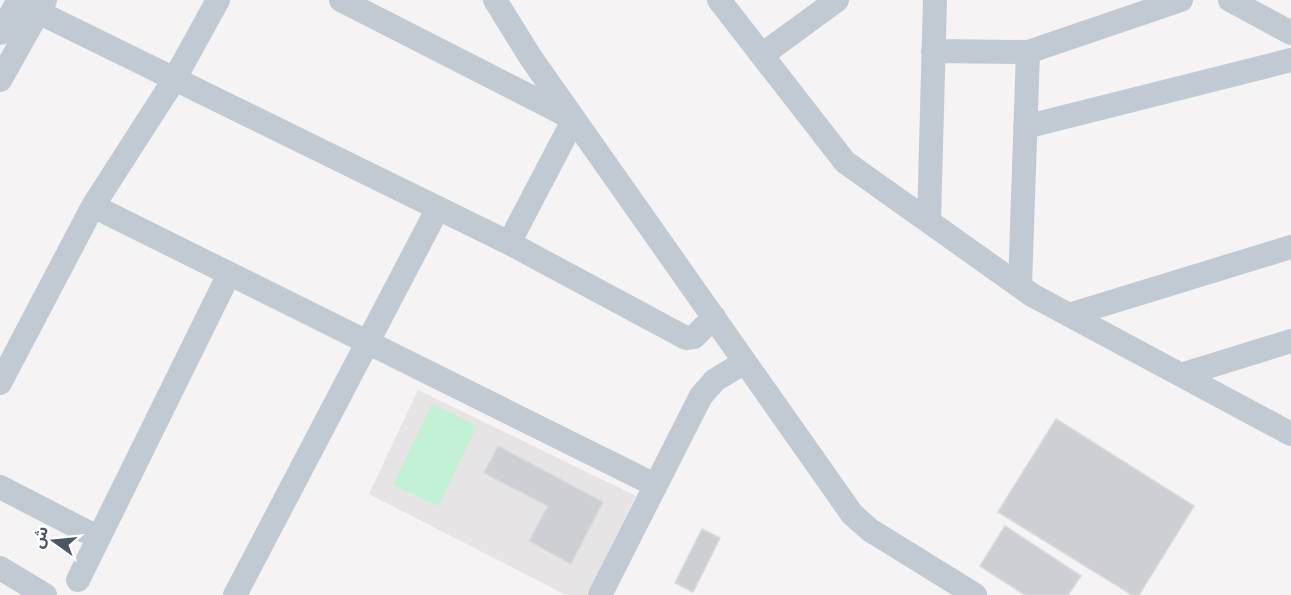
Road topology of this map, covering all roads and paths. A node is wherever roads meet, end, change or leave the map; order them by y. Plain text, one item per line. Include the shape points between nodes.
1 (218, 0) edge
2 (341, 0) edge
3 (495, 0) edge
4 (719, 0) edge
5 (837, 0) edge
6 (934, 0) edge
7 (1181, 0) edge
8 (1230, 0) edge
9 (34, 4) edge
10 (0, 33) edge
11 (1291, 33) edge
12 (933, 51) junction
13 (1028, 52) junction
14 (762, 55) junction
15 (1291, 60) edge
16 (0, 80) edge
17 (174, 80) junction
18 (574, 119) junction
19 (1026, 127) junction
20 (93, 206) junction
21 (438, 208) junction
22 (929, 221) junction
23 (509, 243) junction
24 (1291, 247) edge
25 (229, 274) junction
26 (1020, 286) junction
27 (1069, 315) junction
28 (714, 317) junction
29 (1291, 341) edge
30 (368, 342) junction
31 (745, 362) junction
32 (1181, 375) junction
33 (0, 382) edge
34 (1291, 434) edge
35 (655, 485) junction
36 (0, 487) edge
37 (99, 538) junction
38 (0, 568) edge
39 (78, 579) dead end
40 (45, 595) edge
41 (235, 595) edge
42 (600, 595) edge
43 (975, 595) edge

1 - 17 street
2 - 18 street
3 - 18 street
4 - 14 street
5 - 14 street
6 - 12 street
7 - 13 street
8 - 11 street
9 - 10 street
9 - 16 street
9 - 17 street
12 - 13 street
12 - 22 street
13 - 19 street
14 - 22 street via 845,162
15 - 19 street
17 - 20 street
17 - 21 street
18 - 23 street
18 - 28 street
19 - 26 street
20 - 25 street
20 - 33 street
21 - 23 street
21 - 30 street
22 - 26 street
23 - 28 street via 686,338 694,337
24 - 27 street
25 - 30 street
25 - 37 street
26 - 27 street
27 - 32 street
28 - 31 street
29 - 32 street
30 - 35 street
30 - 41 street
31 - 35 street via 715,380 701,396
31 - 43 street via 852,514 870,530
32 - 34 street
35 - 42 street
36 - 37 street
37 - 39 street
38 - 40 street

